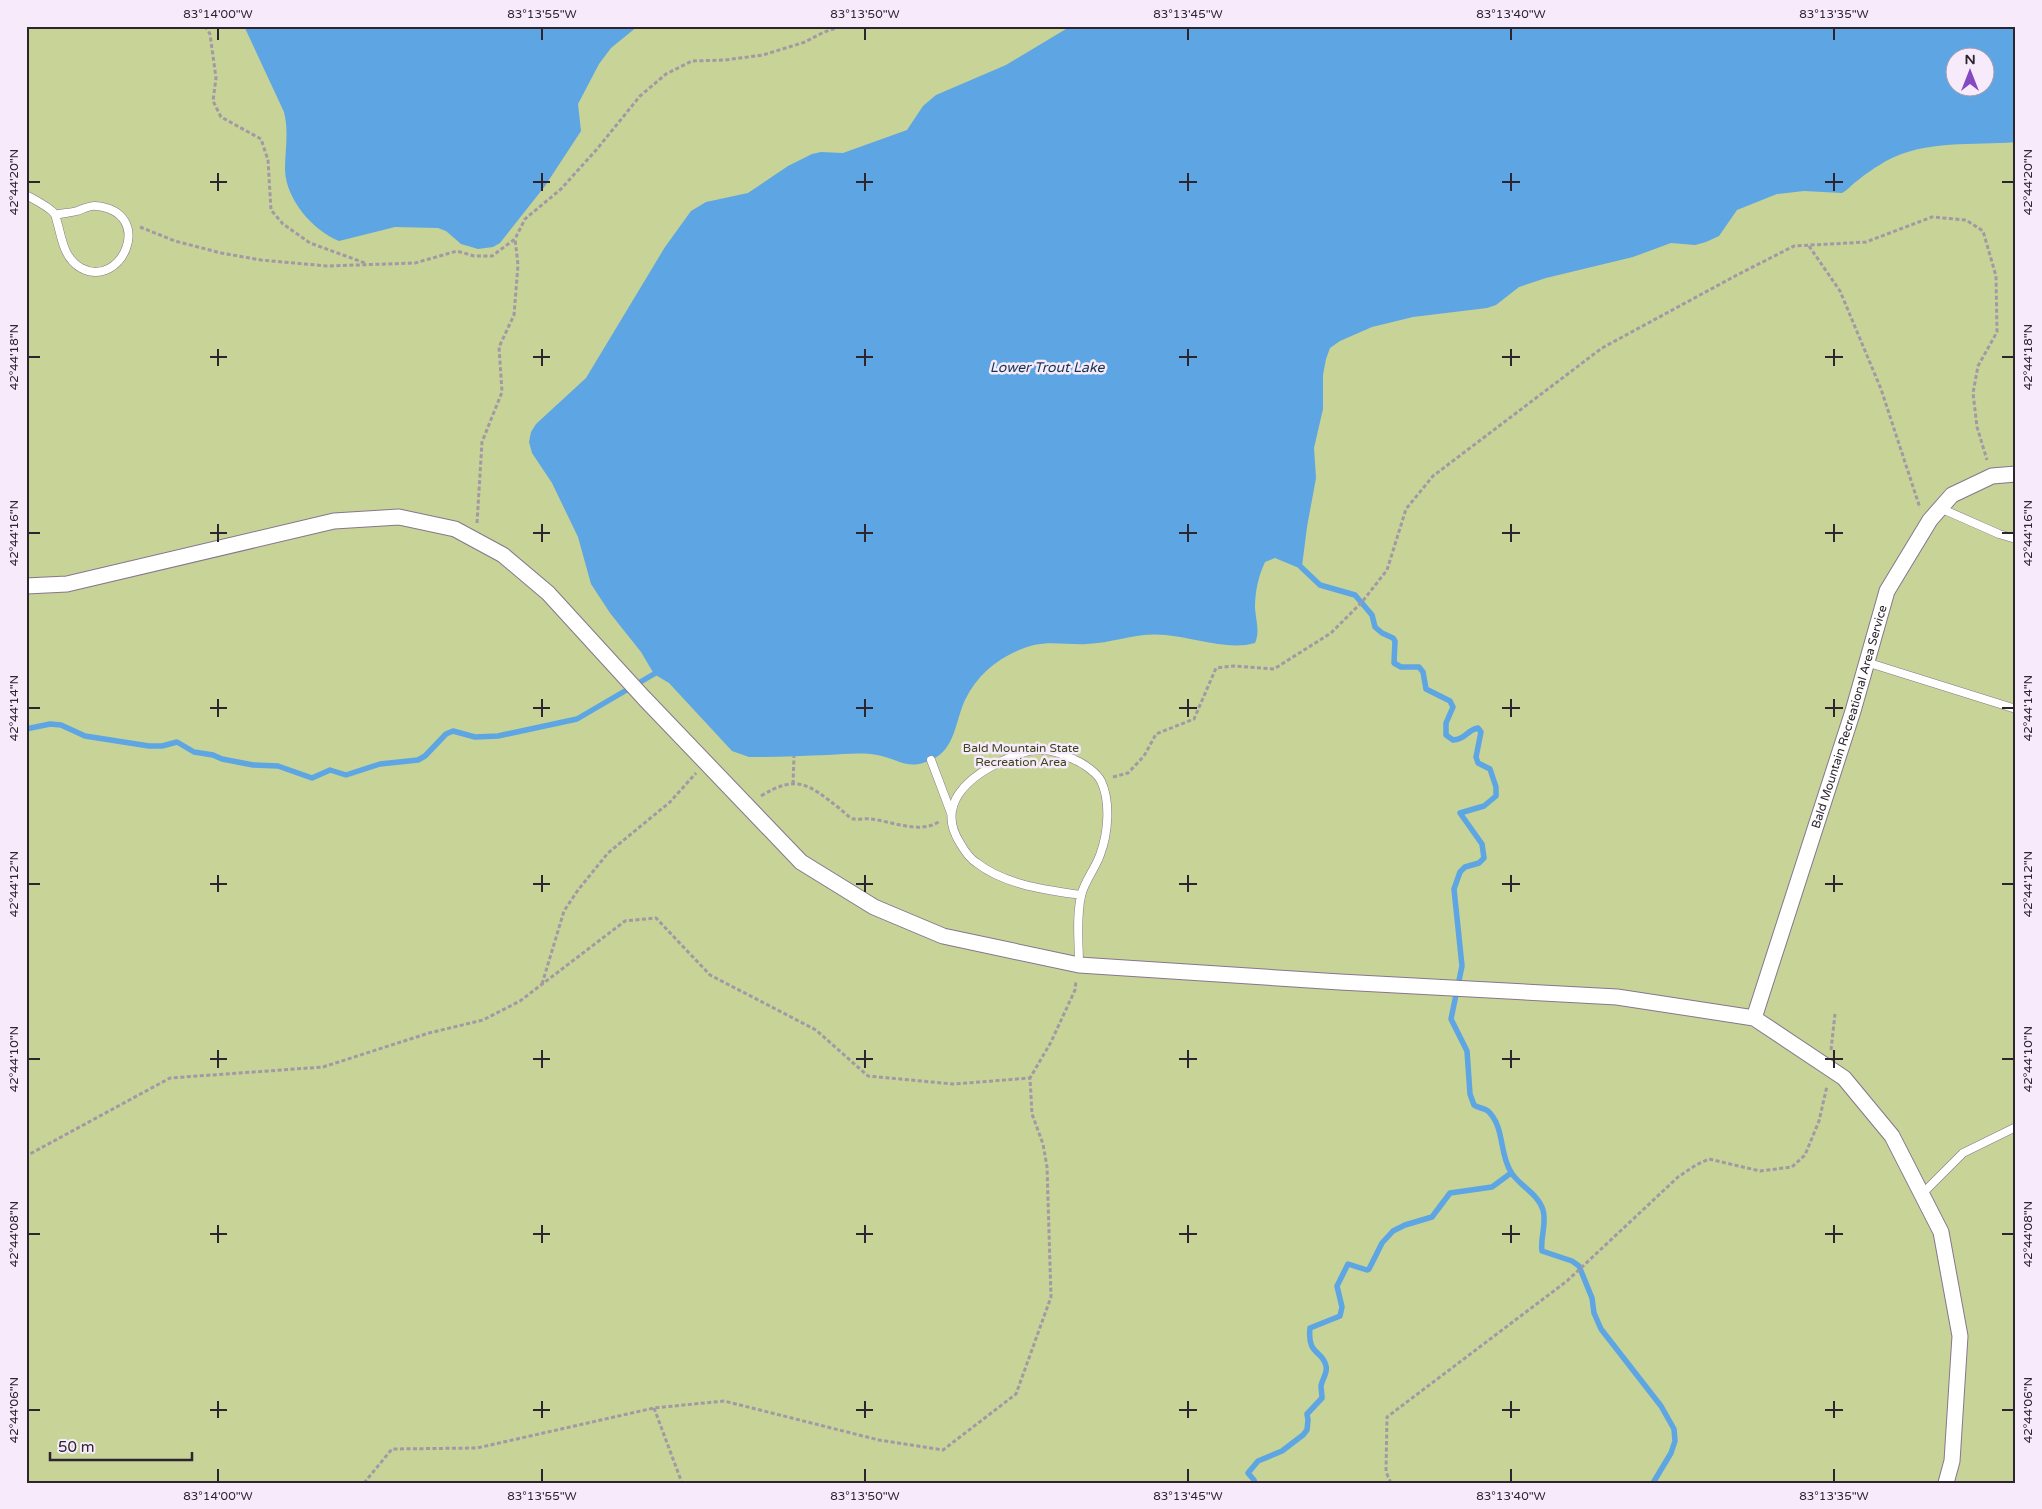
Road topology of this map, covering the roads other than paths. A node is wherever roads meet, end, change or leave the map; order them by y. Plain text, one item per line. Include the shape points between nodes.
1 (26, 195) edge
2 (55, 215) junction
3 (2016, 474) edge
4 (1940, 508) junction
5 (2016, 540) edge
6 (26, 586) edge
7 (1866, 662) junction
8 (2016, 709) edge
9 (931, 760) dead end
10 (951, 813) junction
11 (1081, 895) junction
12 (1079, 964) junction
13 (1754, 1018) junction
14 (2016, 1127) edge
15 (1922, 1194) junction
16 (1946, 1483) edge

1 - 2 lane
2 - 2 lane via 68,257 81,268 98,271 114,265 125,252 130,236 123,220 110,208 93,205
3 - 4 street, Bald Mountain Recreational Area Service via 1992,476 1952,495
4 - 5 lane
4 - 7 street, Bald Mountain Recreational Area Service via 1887,591
6 - 12 street via 67,584 334,521 398,517 455,529 503,555 548,593 801,862 874,907 943,936
7 - 8 lane
7 - 13 street, Bald Mountain Recreational Area Service
9 - 10 lane
10 - 11 lane via 953,832 976,863 1019,883
10 - 11 lane via 956,797 968,782 986,768 1018,753 1058,752 1081,762 1101,780 1106,800 1106,832 1100,856
11 - 12 lane
12 - 13 street via 1616,997
13 - 15 street via 1844,1078 1892,1136
14 - 15 lane via 1963,1153
15 - 16 street via 1941,1232 1960,1336 1952,1461

